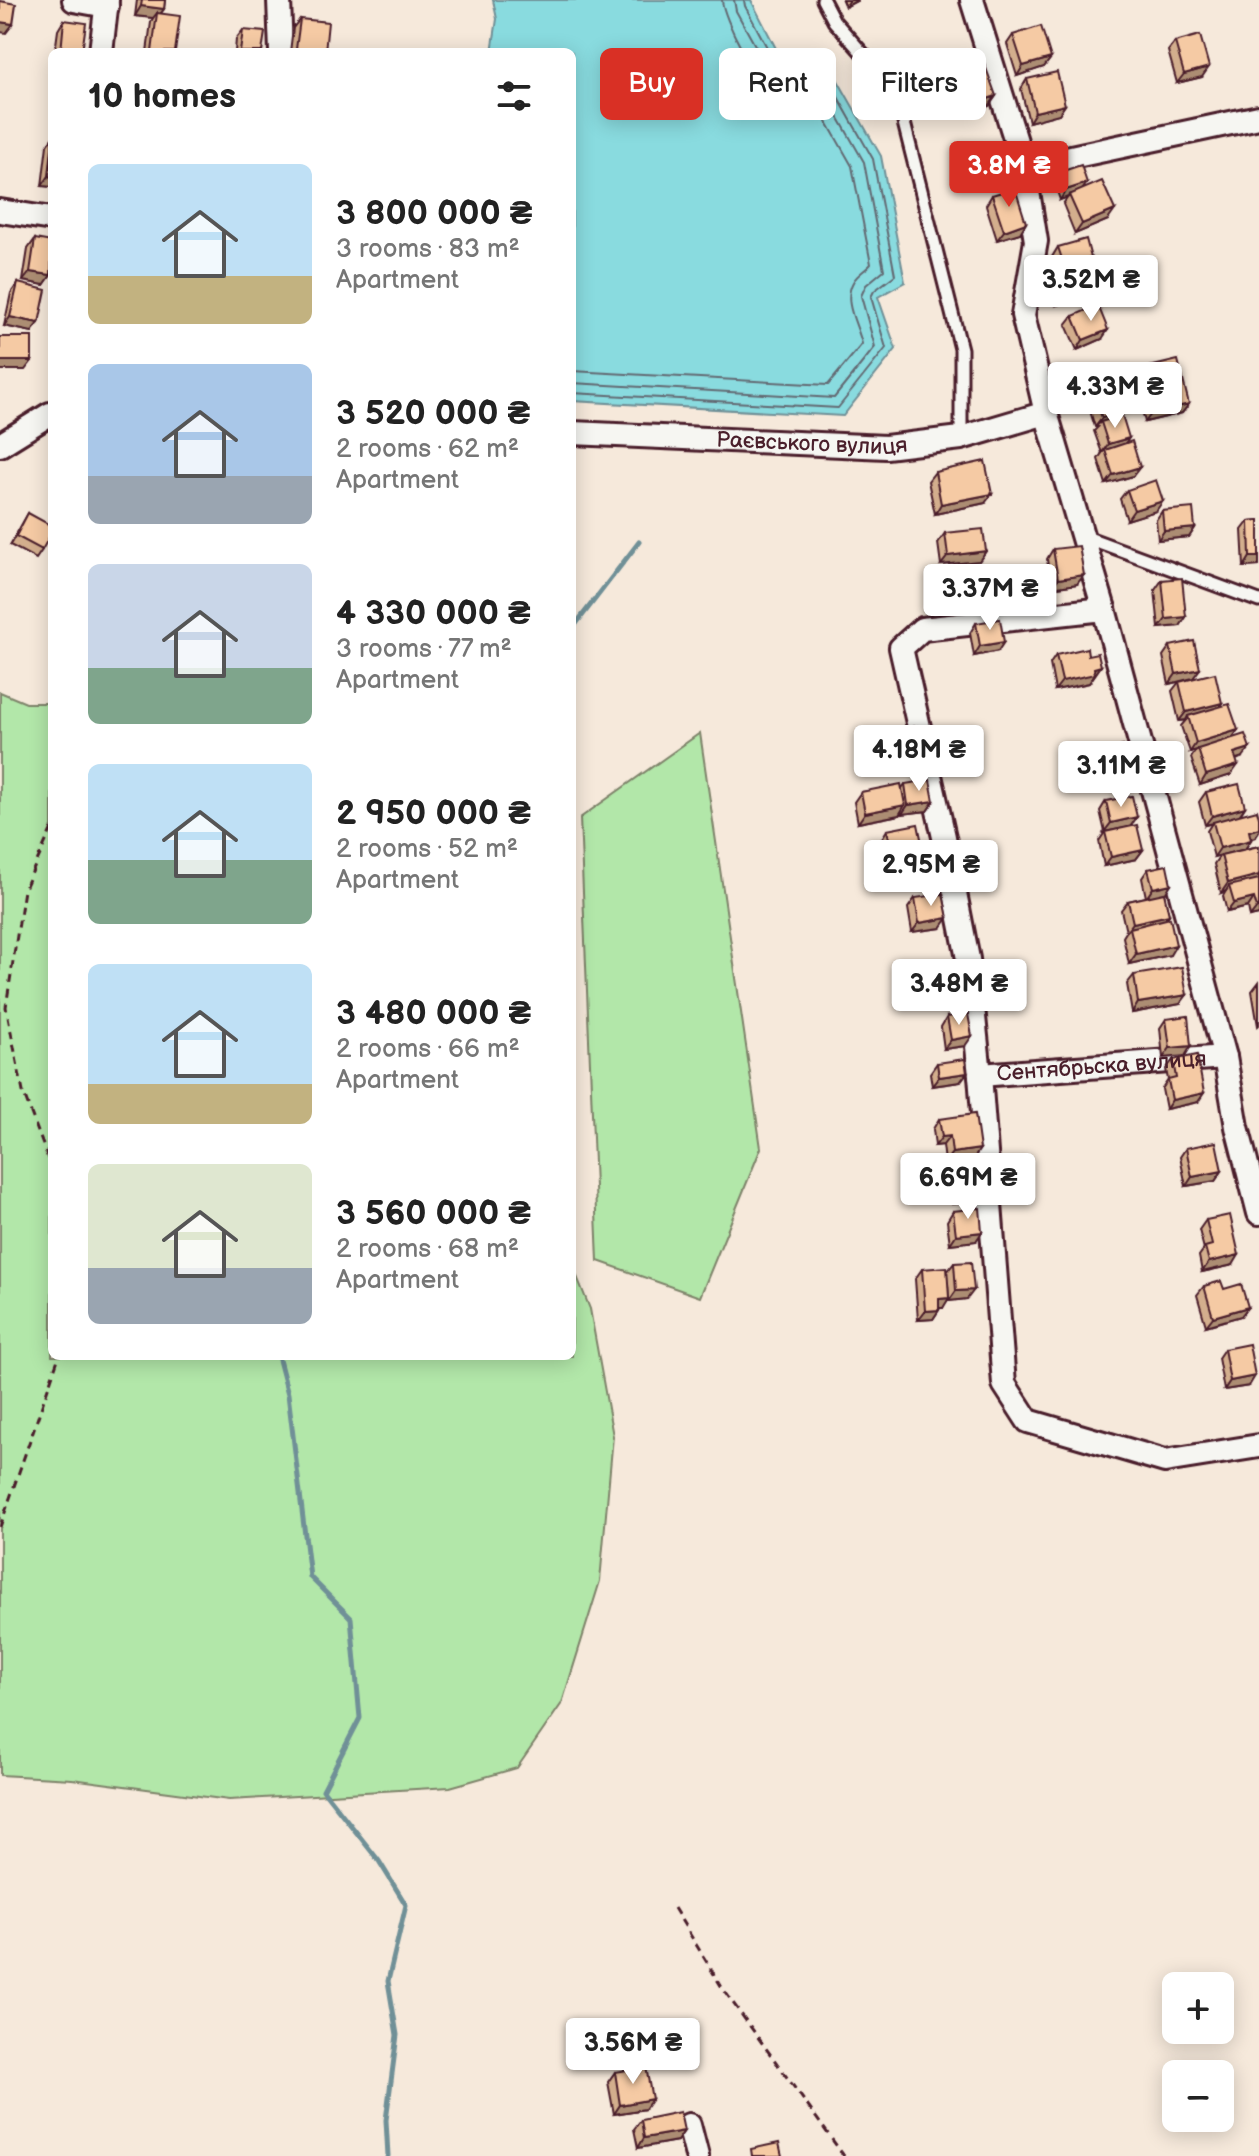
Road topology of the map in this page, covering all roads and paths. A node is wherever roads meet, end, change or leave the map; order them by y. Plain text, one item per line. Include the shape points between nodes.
1 (74, 0) edge
2 (279, 0) edge
3 (823, 0) edge
4 (972, 0) edge
5 (107, 3) edge
6 (101, 48) edge
7 (281, 48) edge
8 (1259, 117) edge
9 (1024, 167) junction
10 (0, 211) edge
11 (48, 218) edge
12 (48, 413) edge
13 (1046, 413) junction
14 (576, 433) edge
15 (961, 438) junction
16 (0, 445) edge
17 (1083, 536) junction
18 (1259, 601) edge
19 (1104, 609) junction
20 (48, 837) edge
21 (1225, 1057) junction
22 (980, 1075) junction
23 (48, 1158) edge
24 (1259, 1213) edge
25 (58, 1360) edge
26 (1259, 1446) edge
27 (0, 1527) edge
28 (674, 1908) dead end
29 (689, 2125) dead end
30 (697, 2156) edge
31 (844, 2156) edge

1 - 5 street
2 - 7 street
3 - 15 lane via 834,21 896,91 961,349
4 - 9 street, Сентябрьска вулиця
5 - 6 street
8 - 9 street
9 - 13 street, Сентябрьска вулиця via 1036,241 1023,315
10 - 11 street
12 - 16 street
13 - 15 street, Раєвського вулиця
13 - 17 street, Сентябрьска вулиця
14 - 15 street, Раєвського вулиця via 886,447
17 - 18 lane
17 - 19 street, Сентябрьска вулиця
19 - 21 street, Сентябрьска вулиця
19 - 22 street via 922,629 901,648 968,959
20 - 23 path via 24,890 6,1007 23,1092
21 - 22 street, Сентябрьска вулиця
21 - 24 street, Сентябрьска вулиця
22 - 26 street via 1004,1384 1028,1421 1165,1461
25 - 27 path
28 - 31 path via 723,1989
29 - 30 street

